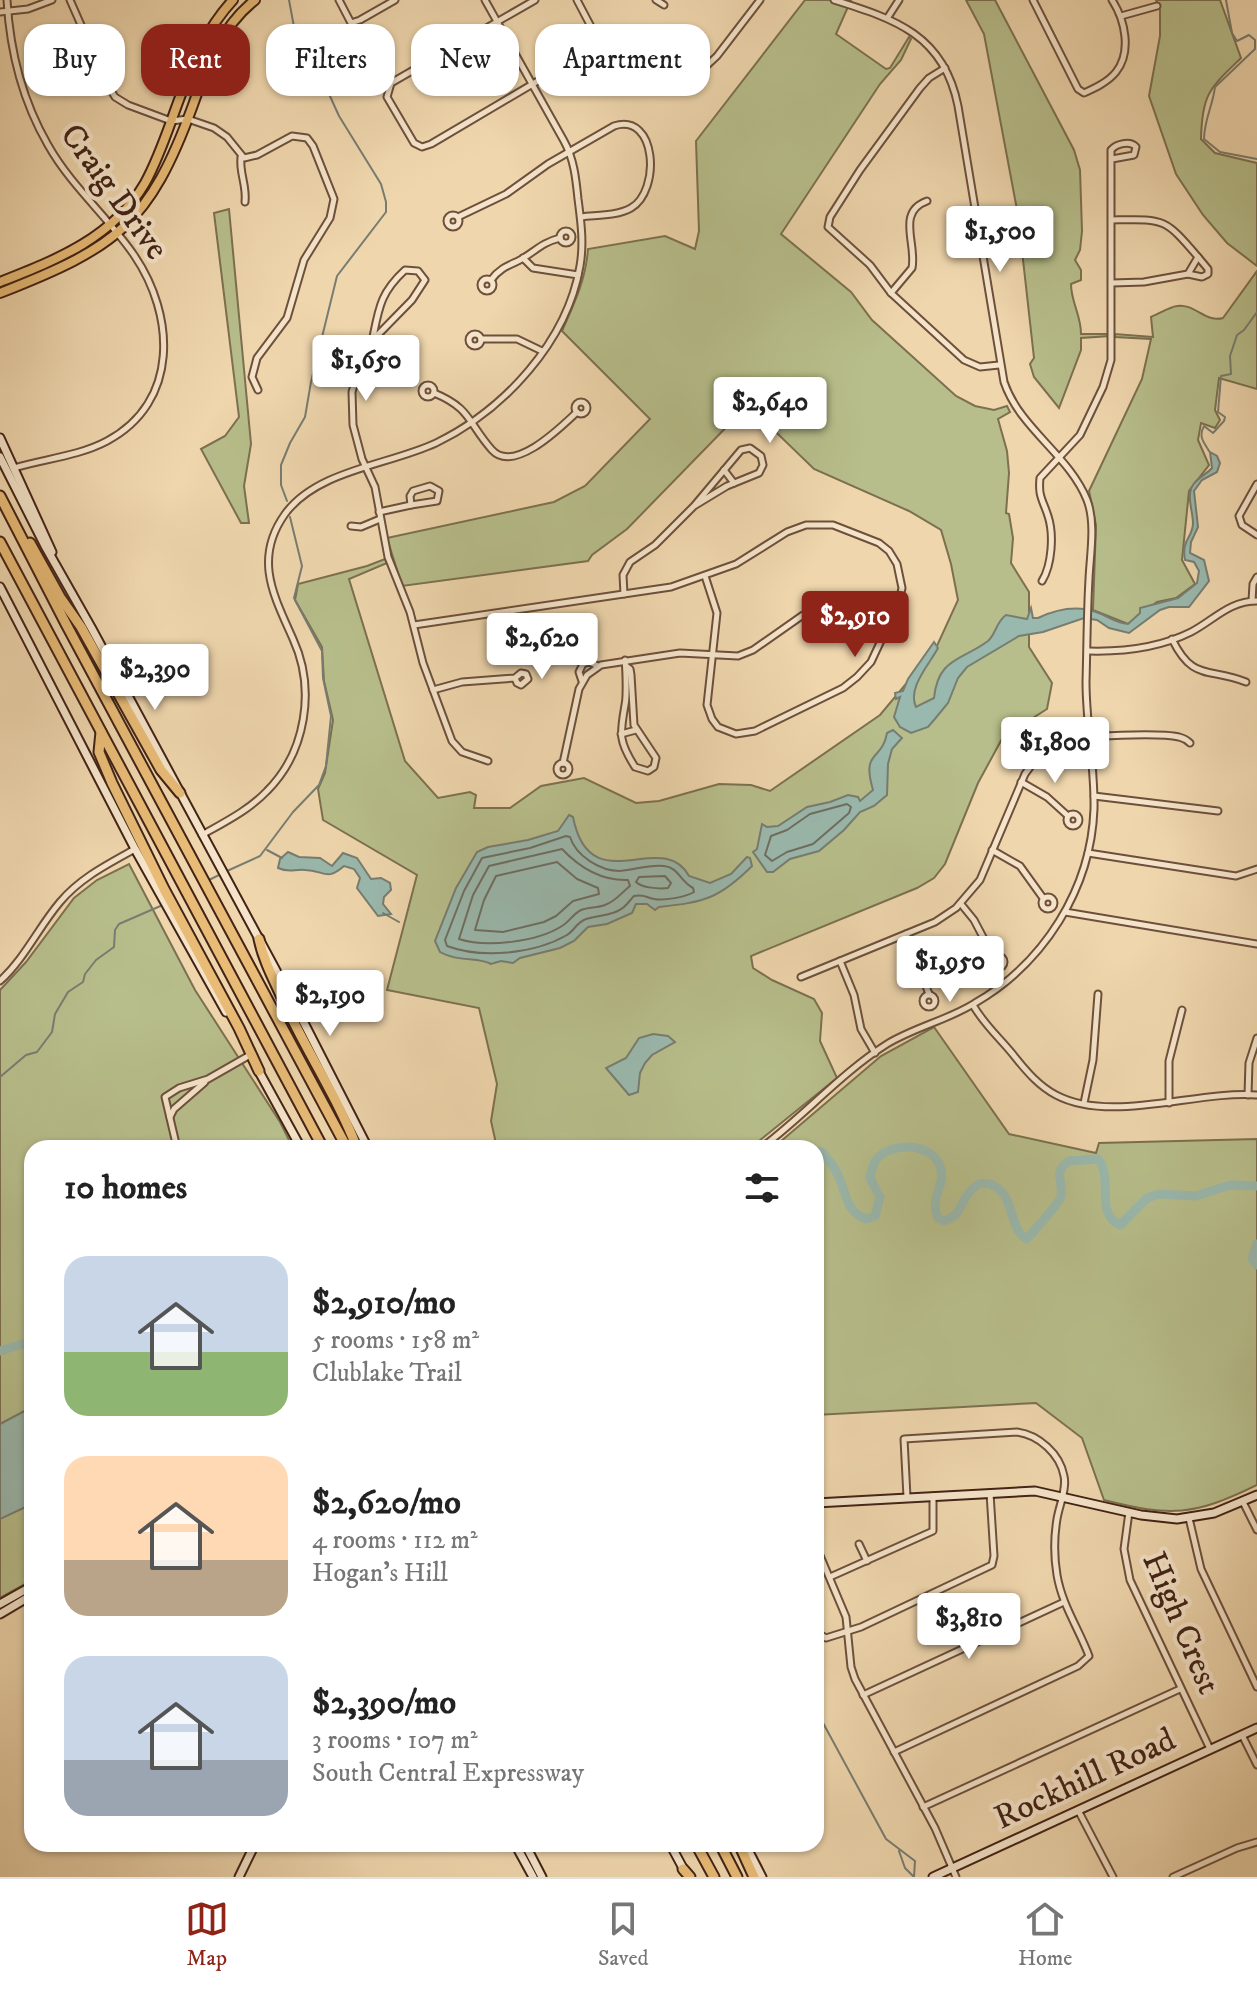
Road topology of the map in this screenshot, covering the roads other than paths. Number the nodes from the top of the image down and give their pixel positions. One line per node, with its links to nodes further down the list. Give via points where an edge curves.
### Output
1 (7, 0): 20 (street, Craig Drive)
2 (52, 0): 20 (street)
3 (70, 0): 32 (street, via 115,97)
4 (233, 0): 24 (main road)
5 (255, 0): 25 (main road)
6 (339, 0): 7 (street, via 351,23)
7 (395, 0)
8 (485, 0): 23 (street)
9 (535, 0): 23 (street)
10 (577, 0): 28 (street, via 598,40 592,49)
11 (656, 0): 17 (street)
12 (760, 0): 26 (street)
13 (834, 0): 22 (street)
14 (899, 0): 22 (street)
15 (1033, 0): 21 (street, via 1082,93 1119,67 1125,43)
16 (1112, 0): 21 (street)
17 (664, 5)
18 (1157, 6): 21 (street)
19 (0, 12): 20 (street)
20 (8, 12): 41 (street, Craig Drive, via 18,74 39,129 70,178)
21 (1121, 16)
22 (888, 17): 27 (street, via 919,36)
23 (496, 21): 28 (street); 28 (street, via 396,79 386,92 389,102 411,140 422,147)
24 (213, 24)
25 (231, 24)
26 (710, 63)
27 (945, 68): 52 (street, via 922,85 830,217 828,227 834,235 867,262); 58 (street, via 958,106)
28 (532, 85): 33 (street)
29 (181, 96): 32 (main road)
30 (197, 96): 31 (main road)
31 (188, 119): 32 (street); 34 (street, via 221,133); 42 (main road, via 156,189)
32 (171, 121): 41 (main road, via 144,184)
33 (569, 152): 38 (street, via 506,194); 39 (street); 39 (street, via 623,123 639,128 647,143 650,182 641,200 624,211)
34 (241, 157): 37 (street); 59 (street, via 295,135 304,137 313,146 334,199 331,215 304,260 286,321 257,358 252,377)
35 (1112, 159): 35 (street, via 1113,147 1136,147 1134,155); 40 (street)
36 (927, 201): 52 (street, via 910,216 912,268)
37 (245, 202)
38 (458, 217)
39 (581, 217): 47 (street)
40 (1112, 220): 44 (street, via 1163,222); 50 (street)
41 (110, 225): 42 (street, Craig Drive); 49 (main road, via 72,252)
42 (117, 233): 51 (main road, via 79,260); 66 (street, Craig Drive, via 146,275 162,317 165,346 154,391 130,423 107,441)
43 (560, 238): 45 (street)
44 (1198, 257): 46 (street); 46 (street, via 1208,274)
45 (523, 258): 47 (street, via 535,269); 48 (street)
46 (1188, 274): 50 (street)
47 (578, 275): 57 (street)
48 (491, 280)
49 (0, 282)
50 (1112, 283): 65 (street, via 1109,371 1080,435)
51 (0, 293)
52 (891, 293): 58 (street, via 967,362)
53 (378, 309): 54 (street); 54 (street, via 403,272 418,271 424,282); 55 (street)
54 (395, 318): 55 (street)
55 (373, 337): 67 (street, via 351,401 355,434)
56 (481, 339): 57 (street, via 514,338)
57 (542, 351): 62 (street, via 510,390)
58 (999, 365): 65 (street, via 1014,405)
59 (258, 390)
60 (434, 393): 62 (street, via 456,403)
61 (577, 412): 62 (street, via 541,443 511,457 495,452)
62 (473, 422): 67 (street, via 427,447)
63 (0, 438): 66 (main road)
64 (0, 457): 79 (main road)
65 (1059, 459): 82 (street, via 1039,481 1050,528 1049,568); 91 (street, via 1089,507)
66 (14, 468): 79 (main road)
67 (368, 468): 75 (street); 111 (street, via 307,493 278,527 270,549 270,580 301,666 306,699 302,728 273,785)
68 (724, 470): 69 (street); 69 (street, via 746,448 761,456 759,473); 73 (street)
69 (734, 483): 73 (street)
70 (1257, 484): 77 (street, via 1239,516 1242,525)
71 (0, 496): 74 (highway)
72 (411, 505): 72 (street, via 413,491 432,486 438,490 436,502); 75 (street)
73 (694, 506): 84 (street, via 628,565)
74 (7, 510): 107 (highway, via 81,627 161,770); 145 (highway)
75 (380, 516): 76 (street, via 363,527); 88 (street, via 388,557)
76 (351, 526)
77 (1257, 535)
78 (0, 542): 100 (highway)
79 (54, 558): 107 (main road)
80 (705, 576): 84 (street, via 665,589); 89 (street, via 801,526 843,527 879,543 899,568 902,593); 92 (street, via 717,610)
81 (1257, 577): 86 (street)
82 (1042, 581)
83 (0, 587): 87 (main road)
84 (624, 594): 88 (street)
85 (0, 596): 87 (main road)
86 (1254, 601): 90 (street, via 1230,606)
87 (13, 616): 112 (main road)
88 (414, 625): 98 (street)
89 (885, 634): 92 (street, via 834,612 817,611 746,653); 92 (street, via 871,662 848,684 746,734 722,730 710,715)
90 (1172, 639): 91 (street, via 1124,651); 97 (street, via 1193,668)
91 (1088, 651): 102 (street)
92 (712, 655): 93 (street, via 680,653)
93 (626, 663): 94 (street); 99 (street); 101 (street)
94 (598, 666): 96 (street); 96 (street, via 583,664)
95 (515, 678): 98 (street)
96 (582, 681): 105 (street)
97 (1246, 682)
98 (433, 690): 104 (street, via 456,748)
99 (636, 730): 101 (street); 101 (street, via 656,756 648,771 635,767)
100 (101, 732): 116 (highway, via 99,752); 144 (highway)
101 (621, 734)
102 (1089, 736): 103 (street, via 1177,737); 106 (street, via 1051,748); 108 (street)
103 (1190, 743)
104 (488, 761)
105 (563, 763)
106 (1021, 782): 110 (street); 113 (street)
107 (180, 793): 111 (main road)
108 (1094, 796): 109 (street); 114 (street)
109 (1218, 811)
110 (1068, 816)
111 (202, 835): 122 (main road)
112 (135, 849): 116 (main road); 127 (street, via 67,894)
113 (992, 850): 117 (street, via 1020,866); 118 (street, via 978,884)
114 (1088, 853): 115 (street, via 1236,876); 120 (street)
115 (1257, 869)
116 (161, 891): 119 (highway)
117 (1043, 898)
118 (961, 904): 121 (street); 124 (street)
119 (172, 910): 134 (main road); 135 (highway)
120 (1065, 912): 123 (street); 130 (street, via 1027,963)
121 (906, 934): 125 (street); 128 (street)
122 (259, 939): 146 (highway, via 285,1008); 147 (main road)
123 (1257, 944)
124 (994, 958)
125 (840, 961): 126 (street); 133 (street, via 861,1029)
126 (801, 977)
127 (0, 981)
128 (929, 994)
129 (1098, 994): 139 (street)
130 (973, 1005): 133 (street, via 906,1033); 139 (street, via 1039,1083)
131 (1182, 1010): 140 (street, via 1169,1061)
132 (1257, 1038): 137 (street, via 1249,1063)
133 (875, 1053): 148 (street)
134 (250, 1055): 135 (main road); 136 (street)
135 (259, 1071): 143 (main road)
136 (208, 1079): 141 (street); 141 (street, via 165,1097)
137 (1248, 1095): 138 (street); 140 (street)
138 (1257, 1095)
139 (1084, 1103): 140 (street)
140 (1169, 1103)
141 (169, 1120): 142 (street)
142 (175, 1140)
143 (297, 1140)
144 (319, 1140)
145 (343, 1140)
146 (353, 1140)
147 (364, 1140)
148 (771, 1140)
149 (990, 1493): 150 (main road); 152 (main road); 168 (street, via 992,1565)
150 (1062, 1495): 153 (street, via 1064,1476 1057,1458 1017,1432 904,1439); 156 (main road); 165 (street, via 1055,1553)
151 (1257, 1495): 155 (main road)
152 (933, 1496): 153 (main road); 160 (street, via 933,1531)
153 (907, 1497): 154 (main road)
154 (824, 1502)
155 (1243, 1502): 157 (main road); 158 (street)
156 (1129, 1512): 157 (main road); 171 (street, High Crest, via 1127,1569)
157 (1189, 1518): 170 (street, via 1201,1569)
158 (1257, 1530)
159 (859, 1544): 160 (street)
160 (867, 1561): 162 (street)
161 (824, 1564): 162 (street)
162 (830, 1577): 168 (street)
163 (24, 1590): 166 (main road)
164 (24, 1600): 167 (main road)
165 (1064, 1602): 172 (street); 176 (street, via 1089,1658)
166 (0, 1604)
167 (0, 1614)
168 (849, 1631): 169 (street); 172 (street, via 851,1667)
169 (824, 1637)
170 (1257, 1687)
171 (1180, 1689): 175 (street, High Crest); 178 (street)
172 (863, 1695): 176 (street)
173 (1257, 1728): 174 (main road, Rockhill Road)
174 (1242, 1735): 175 (main road, Rockhill Road); 177 (street)
175 (1210, 1750): 179 (main road, Rockhill Road)
176 (894, 1752): 178 (street)
177 (1257, 1765)
178 (923, 1807): 189 (street)
179 (1079, 1812): 189 (main road, Rockhill Road); 200 (street)
180 (1257, 1842): 201 (street)
181 (251, 1852): 191 (main road)
182 (519, 1852): 192 (main road)
183 (529, 1852): 193 (main road)
184 (675, 1852): 190 (main road)
185 (700, 1852): 194 (highway)
186 (724, 1852): 195 (highway)
187 (745, 1852): 196 (highway)
188 (747, 1852): 197 (main road)
189 (951, 1868): 198 (main road, Rockhill Road); 199 (street)
190 (687, 1874)
191 (239, 1877)
192 (533, 1877)
193 (542, 1877)
194 (714, 1877)
195 (737, 1877)
196 (754, 1877)
197 (762, 1877)
198 (933, 1877)
199 (956, 1877)
200 (1113, 1877)
201 (1173, 1877)

